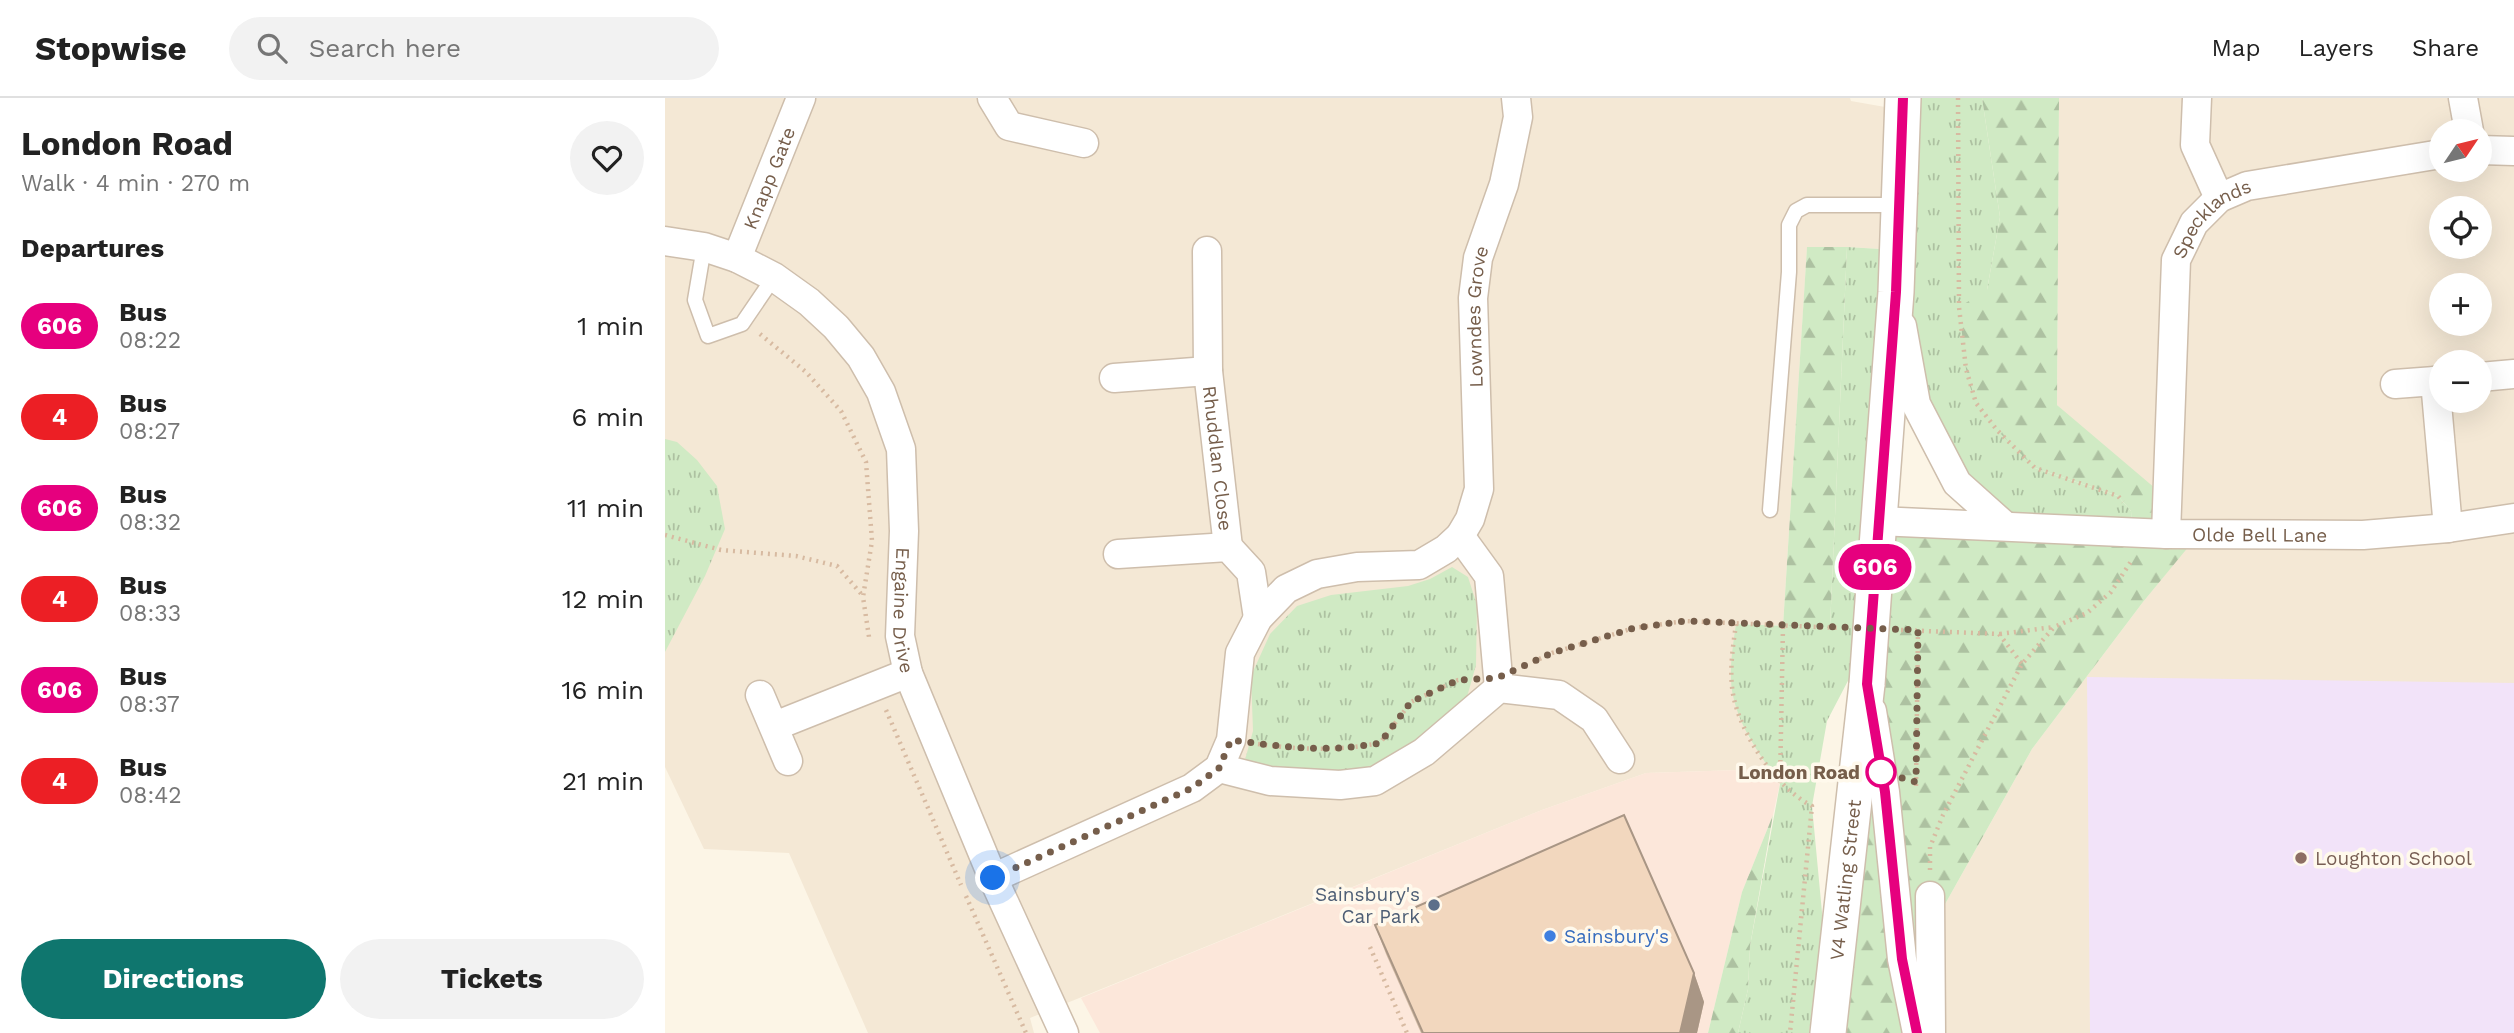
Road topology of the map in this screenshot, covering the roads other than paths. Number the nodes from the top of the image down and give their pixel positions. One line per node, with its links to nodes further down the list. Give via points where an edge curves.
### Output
1 (801, 98): 17 (street, Knapp Gate)
2 (992, 98): 8 (street, via 1009,126)
3 (1516, 98): 33 (street, Lowndes Grove, via 1518,117 1504,184 1478,258 1472,298 1479,489)
4 (1903, 98): 13 (street, V4 Watling Street)
5 (2197, 98): 12 (street, via 2195,145)
6 (2463, 98): 7 (street)
7 (2467, 119)
8 (1084, 142)
9 (2492, 150): 10 (street)
10 (2514, 151)
11 (2429, 156): 12 (street, Specklands, via 2247,186)
12 (2219, 198): 32 (street, Specklands, via 2195,223 2176,260)
13 (1899, 205): 19 (street, V4 Watling Street); 27 (lane, via 1807,205 1795,211 1789,225)
14 (665, 241): 15 (street, Engaine Drive)
15 (705, 247): 17 (street, Engaine Drive); 18 (lane, via 695,300 708,336 742,324)
16 (1207, 251): 20 (street, Rhuddlan Close)
17 (737, 258): 18 (street, Engaine Drive)
18 (774, 277): 37 (street, Engaine Drive, via 837,327 861,357 881,391 901,449 901,636)
19 (1896, 292): 29 (street, V4 Watling Street); 30 (street, via 1916,404 1957,483)
20 (1208, 371): 23 (street, Rhuddlan Close); 34 (street, Rhuddlan Close)
21 (2514, 374): 22 (street)
22 (2492, 376)
23 (1114, 378)
24 (2429, 382): 25 (street)
25 (2395, 384)
26 (2440, 413): 31 (street)
27 (1770, 510)
28 (2514, 517): 31 (street, Olde Bell Lane)
29 (1878, 521): 30 (street, Olde Bell Lane); 39 (street, V4 Watling Street, bridge)
30 (2004, 525): 32 (street, Olde Bell Lane)
31 (2448, 528): 32 (street, Olde Bell Lane, via 2363,535)
32 (2166, 534)
33 (1460, 536): 36 (street, Lowndes Grove, via 1419,565 1317,574 1286,589); 38 (street, via 1489,576)
34 (1228, 547): 35 (street, Rhuddlan Close); 36 (street, Rhuddlan Close, via 1251,572)
35 (1118, 554)
36 (1258, 618): 44 (street, Lowndes Grove, via 1240,653 1231,740)
37 (908, 673): 41 (street); 45 (street, Engaine Drive)
38 (1498, 683): 42 (street, via 1559,695 1594,719); 44 (street, via 1424,752 1375,781 1340,785 1270,781)
39 (1867, 684): 48 (street, V4 Watling Street); 49 (street, via 1885,792 1902,959)
40 (760, 695): 41 (street)
41 (775, 726): 43 (street)
42 (1620, 759)
43 (788, 761)
44 (1219, 768): 45 (street, via 1192,788)
45 (993, 878): 47 (street, Engaine Drive)
46 (1930, 896): 50 (street)
47 (1064, 1033)
48 (1828, 1033)
49 (1917, 1033)
50 (1931, 1033)

